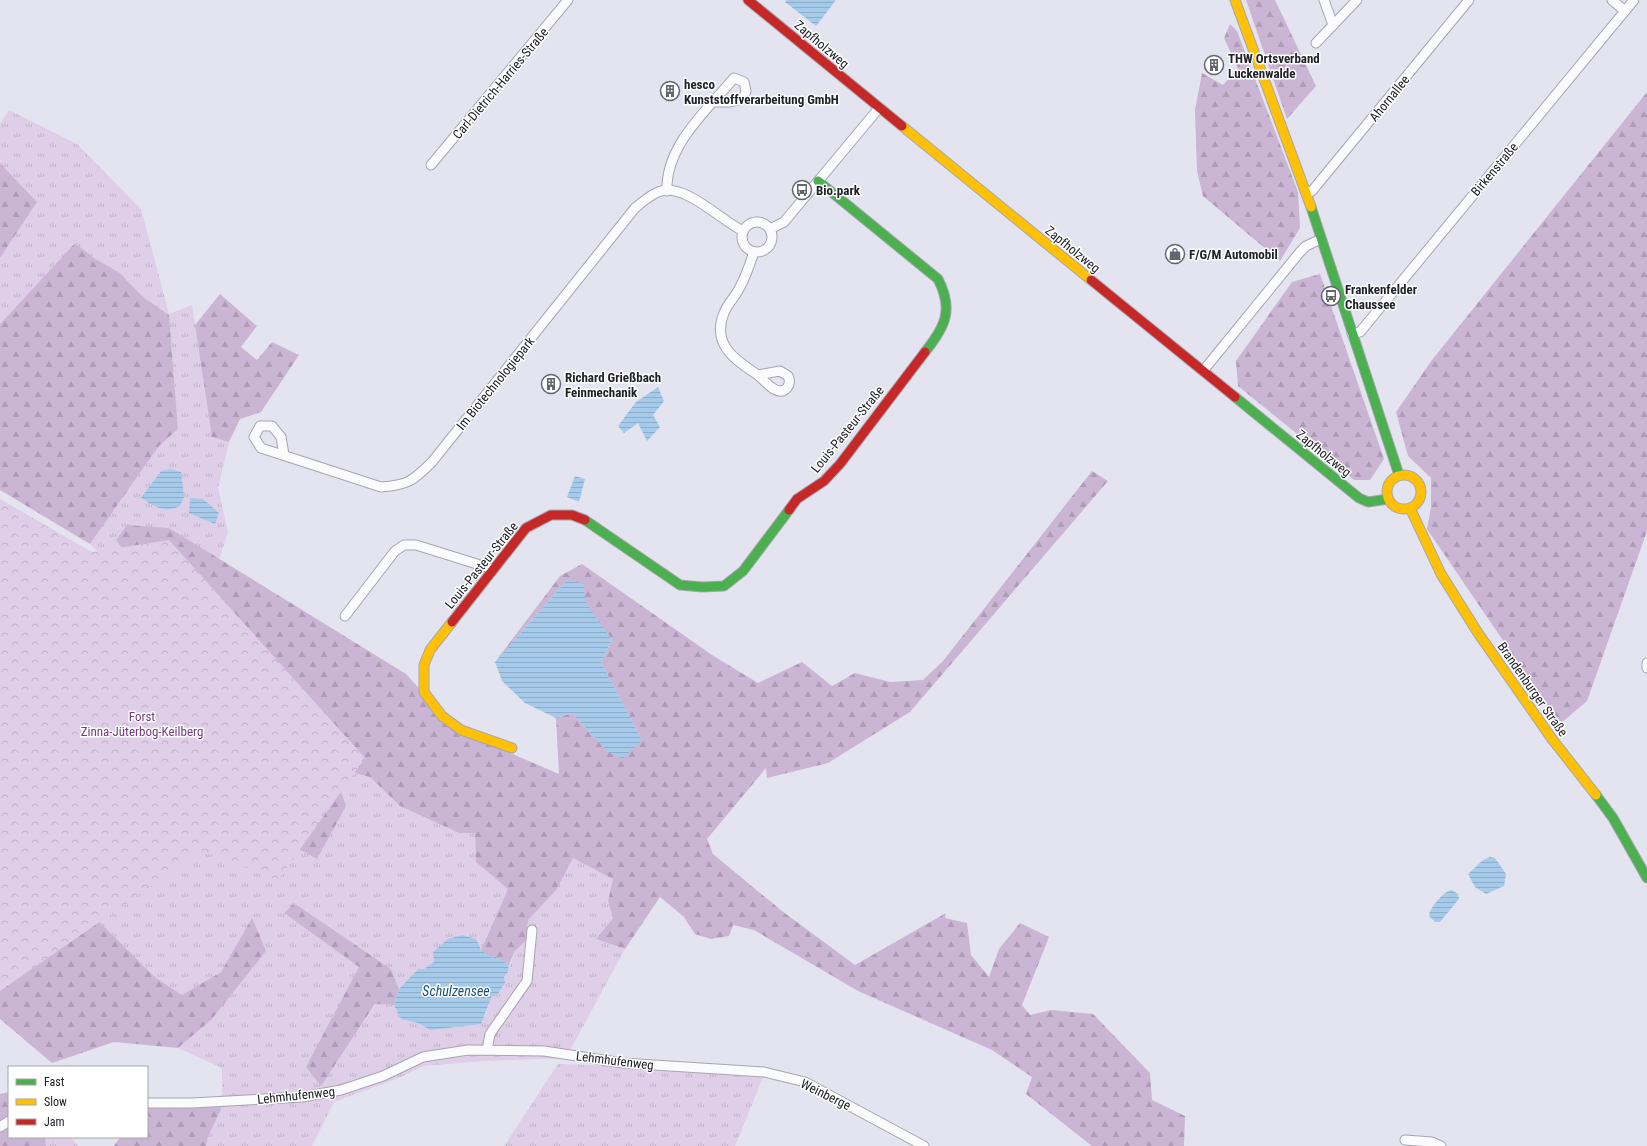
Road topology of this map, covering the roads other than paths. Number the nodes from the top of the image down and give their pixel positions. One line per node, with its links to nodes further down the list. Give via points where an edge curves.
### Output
1 (568, 0): 14 (street, Carl-Dietrich-Harries-Straße)
2 (748, 0): 13 (street, Zapfholzweg)
3 (1235, 0): 17 (street)
4 (1324, 0): 10 (street)
5 (1357, 0): 10 (street)
6 (1469, 0): 17 (street, Ahornallee, via 1312,191)
7 (1612, 0): 9 (street)
8 (1634, 0): 9 (street, Birkenstraße)
9 (1625, 11): 22 (street, Birkenstraße, via 1360,332)
10 (1333, 25): 11 (street)
11 (1316, 43)
12 (714, 102): 12 (street, via 734,78 744,82 746,91 742,99); 16 (street, via 680,144 666,177)
13 (879, 108): 15 (street); 23 (street, Zapfholzweg)
14 (431, 165)
15 (818, 181): 18 (street, via 784,222); 29 (street, Louis-Pasteur-Straße, via 932,274 942,287 947,307 947,320 940,333 840,464 824,481 797,499 743,571 724,586 680,585 589,521 572,515 550,516 526,528)
16 (667, 191): 19 (street, via 682,192); 25 (street, Im Biotechnologiepark, via 659,192 635,208 432,462 409,482 381,486)
17 (1306, 193): 20 (street)
18 (770, 230): 19 (street, via 758,222 749,224); 21 (street, via 771,244 764,251)
19 (743, 232): 21 (street, via 743,245)
20 (1321, 239): 22 (street); 23 (street, via 1312,242 1300,252)
21 (754, 252): 24 (street, via 740,287 724,312 720,325 722,340 728,352)
22 (1352, 334): 26 (street)
23 (1203, 371): 27 (street, Zapfholzweg, via 1359,498 1368,502)
24 (758, 375)
25 (284, 455)
26 (1398, 476): 27 (street, via 1389,482); 28 (street, via 1410,476 1419,484 1421,495)
27 (1388, 499): 28 (street, via 1395,507)
28 (1410, 508): 32 (street, Brandenburger Straße, via 1441,574 1474,626 1552,739 1613,818)
29 (493, 569): 30 (street, via 416,545 404,545 395,551); 31 (street, Louis-Pasteur-Straße, via 430,650 424,665 424,692 442,716 461,730)
30 (345, 616)
31 (512, 748)
32 (1647, 878)
33 (532, 930): 34 (street, via 527,981 490,1034)
34 (487, 1050): 35 (street, Lehmhufenweg, via 544,1051 623,1063); 36 (street, Lehmhufenweg, via 468,1050 423,1057 383,1076 341,1090 302,1097)
35 (720, 1070): 38 (street, Weinberge, via 764,1072 805,1082)
36 (148, 1103)
37 (1405, 1140): 39 (street, via 1432,1142)
38 (924, 1146)
39 (1441, 1146)

